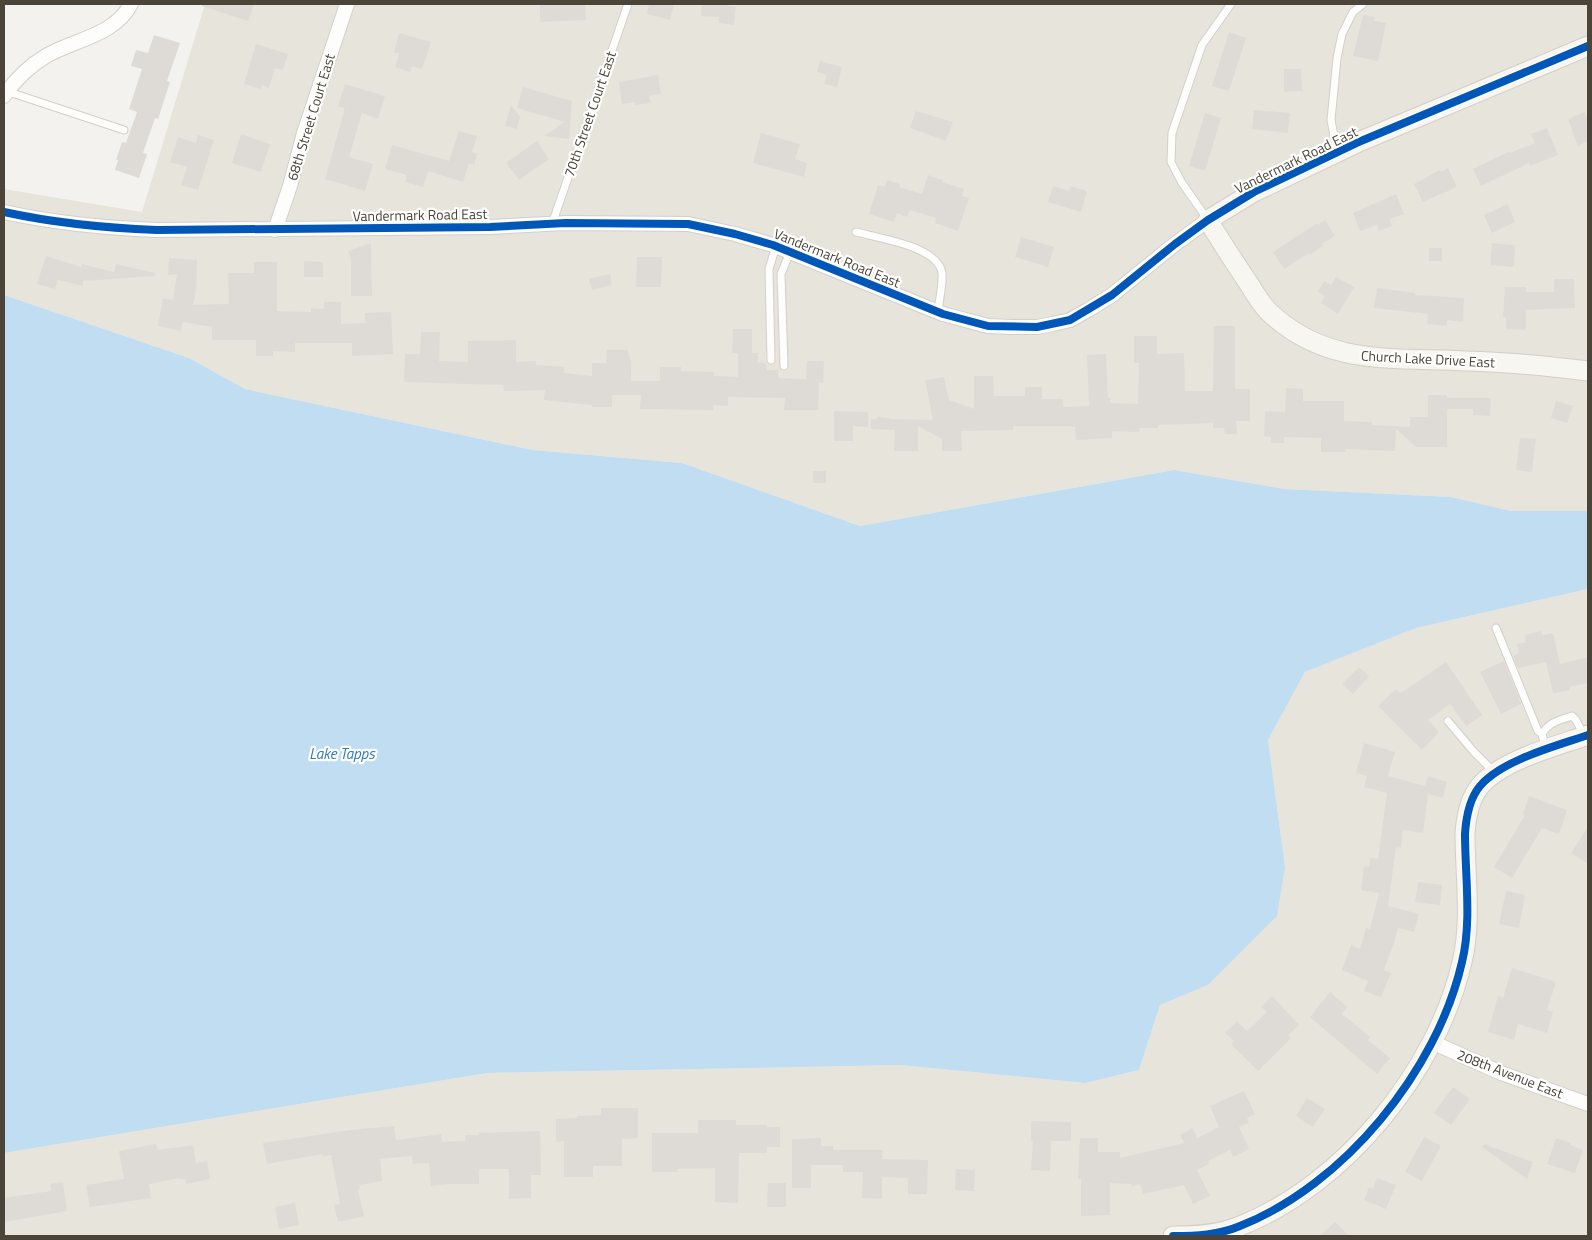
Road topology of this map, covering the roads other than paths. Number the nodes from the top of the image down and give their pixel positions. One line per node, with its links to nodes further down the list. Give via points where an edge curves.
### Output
1 (131, 4): 7 (street, via 109,28 45,57 19,77)
2 (347, 4): 13 (street, 68th Street Court East)
3 (628, 4): 12 (lane, 70th Street Court East)
4 (1231, 4): 11 (lane, via 1202,45 1172,133 1171,162)
5 (1363, 4): 9 (lane, via 1353,12 1342,34 1337,58 1331,120)
6 (1588, 46): 9 (street, Vandermark Road East)
7 (5, 93): 8 (lane)
8 (124, 130)
9 (1337, 152): 11 (street, Vandermark Road East, via 1254,192)
10 (4, 212): 13 (street, Vandermark Road East, via 114,228)
11 (1208, 220): 17 (street, Vandermark Road East, via 1112,295 1070,320 1037,327 1004,327 988,326); 20 (street, Church Lake Drive East, via 1269,311 1302,336 1330,349 1362,357 1553,366)
12 (552, 224): 13 (street, Vandermark Road East); 15 (street, Vandermark Road East, via 688,224)
13 (275, 230)
14 (856, 232): 17 (lane, via 919,249 933,257 942,273)
15 (776, 246): 16 (street, Vandermark Road East); 18 (lane, via 769,269)
16 (790, 252): 17 (street, Vandermark Road East); 19 (lane, via 781,274)
17 (938, 312)
18 (771, 360)
19 (784, 366)
20 (1588, 371)
21 (1496, 628): 24 (lane)
22 (1448, 721): 25 (lane)
23 (1586, 736): 24 (street)
24 (1544, 742): 25 (street, via 1530,755)
25 (1495, 773): 26 (street, via 1479,787 1466,817 1466,942 1456,983)
26 (1432, 1042): 27 (street, 208th Avenue East, via 1501,1073); 28 (street, via 1397,1099 1342,1162 1309,1190)
27 (1588, 1104)
28 (1228, 1233): 29 (street)
29 (1173, 1236)

